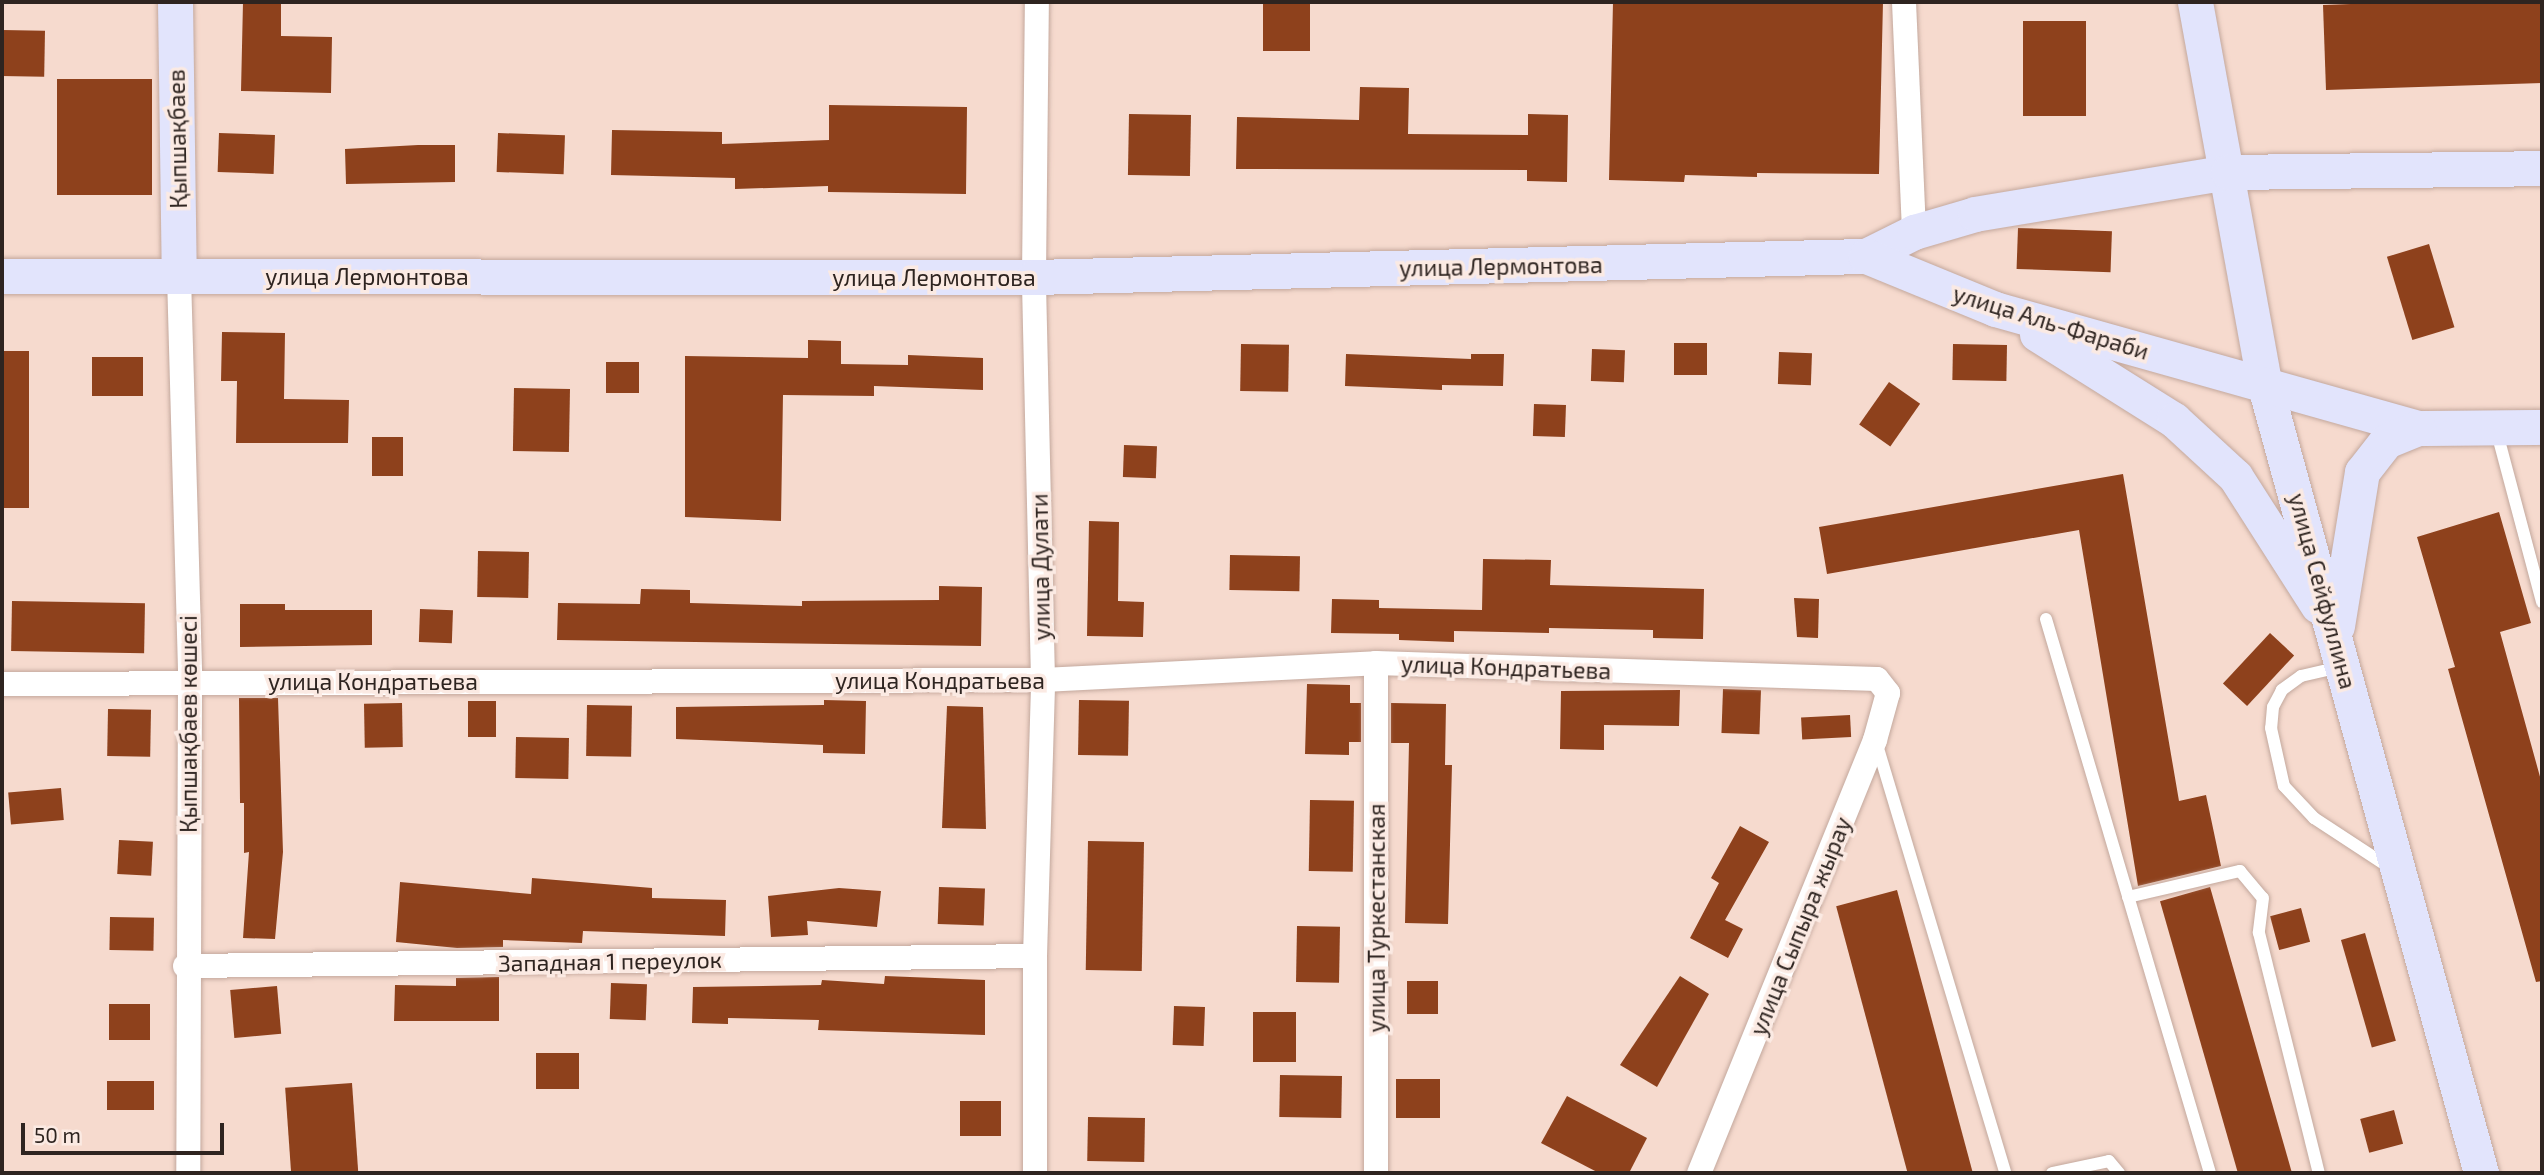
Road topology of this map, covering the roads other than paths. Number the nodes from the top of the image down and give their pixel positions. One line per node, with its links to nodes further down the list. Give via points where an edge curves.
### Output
1 (175, 2): 10 (main road, Қыпшақбаев)
2 (1037, 2): 11 (street, улица Дулати)
3 (1904, 2): 7 (street)
4 (2195, 2): 6 (main road, улица Сейфуллина)
5 (2542, 168): 6 (main road)
6 (2228, 172): 7 (main road, via 2059,198); 13 (main road, улица Сейфуллина)
7 (1914, 232): 8 (main road)
8 (1866, 256): 11 (main road, улица Лермонтова); 12 (main road, улица Аль-Фараби)
9 (2, 276): 10 (main road, улица Лермонтова)
10 (178, 276): 11 (main road, улица Лермонтова); 23 (street, Қыпшақбаев көшесі)
11 (1034, 277): 22 (street, улица Дулати)
12 (1995, 309): 13 (main road, улица Аль-Фараби); 19 (main road, via 2174,420 2235,476)
13 (2265, 386): 14 (main road, улица Аль-Фараби); 19 (main road, улица Сейфуллина)
14 (2418, 428): 15 (main road, улица Аль-Фараби); 19 (main road, via 2386,441 2362,472)
15 (2496, 428): 16 (main road, улица Аль-Фараби); 17 (lane)
16 (2542, 428)
17 (2542, 602)
18 (2046, 619): 27 (lane)
19 (2340, 650): 26 (main road, улица Сейфуллина); 26 (lane, via 2282,690 2273,707 2271,728 2284,786 2324,825)
20 (1376, 663): 21 (street, улица Кондратьева); 22 (street, улица Кондратьева); 32 (street, улица Туркестанская)
21 (1877, 679): 25 (street, улица Сыпыра жырау, via 1888,693)
22 (1043, 680): 23 (street, улица Кондратьева); 28 (street, улица Дулати)
23 (190, 682): 24 (street, улица Кондратьева); 29 (street, Қыпшақбаев көшесі)
24 (2, 684)
25 (1875, 740): 33 (street, улица Сыпыра жырау); 34 (lane)
26 (2399, 873): 39 (main road, улица Сейфуллина)
27 (2128, 897): 37 (lane); 38 (lane, via 2241,870 2263,898 2259,933)
28 (1035, 956): 29 (street, Западная 1 переулок); 31 (street, улица Дулати)
29 (185, 966): 30 (street, Қыпшақбаев көшесі)
30 (188, 1173)
31 (1035, 1173)
32 (1376, 1173)
33 (1699, 1173)
34 (2006, 1173)
35 (2052, 1173): 36 (lane, via 2109,1161)
36 (2119, 1173)
37 (2210, 1173)
38 (2319, 1173)
39 (2480, 1173)

